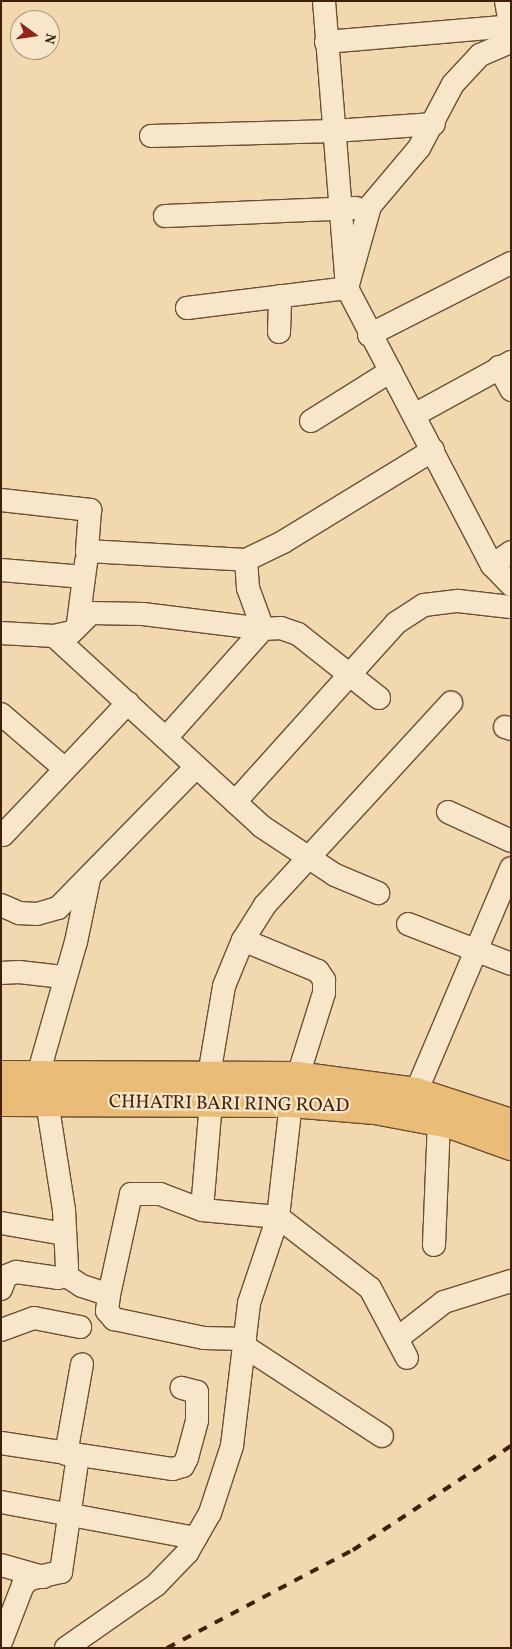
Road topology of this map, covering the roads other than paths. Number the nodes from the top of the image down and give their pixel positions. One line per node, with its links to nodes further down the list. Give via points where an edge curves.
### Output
1 (324, 1): 4 (street)
2 (506, 1): 3 (street)
3 (511, 30): 4 (street); 5 (street, via 460,76)
4 (326, 42): 6 (street)
5 (434, 124): 6 (street); 8 (street, via 419,148)
6 (334, 132): 7 (street); 9 (street)
7 (151, 136)
8 (370, 206): 9 (street); 12 (street)
9 (342, 209): 10 (street); 12 (street)
10 (165, 216)
11 (511, 263): 16 (street)
12 (347, 288): 13 (street); 16 (street)
13 (280, 296): 14 (street); 15 (street)
14 (187, 308)
15 (279, 332)
16 (369, 335): 18 (street)
17 (505, 365): 19 (street); 20 (street)
18 (391, 371): 20 (street); 21 (street)
19 (511, 390)
20 (416, 414): 22 (street)
21 (311, 421)
22 (433, 450): 26 (street, via 283,542); 27 (street)
23 (1, 500): 24 (street, via 90,510)
24 (87, 551): 26 (street); 29 (street)
25 (511, 552): 27 (street)
26 (246, 560): 33 (street, via 248,588)
27 (492, 565): 30 (street)
28 (1, 570): 29 (street)
29 (84, 577): 32 (street)
30 (511, 586)
31 (511, 607): 36 (street, via 458,601 424,605 396,623)
32 (78, 623): 33 (street, via 92,613 142,614); 35 (street, via 72,632)
33 (263, 629): 36 (street, via 281,628 298,634); 41 (street)
34 (1, 633): 35 (street)
35 (54, 636): 38 (street)
36 (352, 674): 37 (street); 44 (street)
37 (379, 698)
38 (128, 703): 41 (street); 43 (street)
39 (451, 704): 48 (street)
40 (1, 714): 43 (street)
41 (166, 738): 42 (street)
42 (196, 766): 44 (street); 50 (street)
43 (65, 769): 46 (street)
44 (235, 802): 48 (street, via 276,837)
45 (448, 812): 47 (street)
46 (3, 835)
47 (511, 841)
48 (308, 857): 51 (street, via 335,875); 54 (street, via 264,905)
49 (511, 868): 55 (street)
50 (89, 879): 52 (street, via 58,908 37,914 19,913); 58 (street, via 76,942)
51 (378, 893)
52 (1, 905)
53 (408, 924): 55 (street)
54 (243, 940): 59 (street, via 224,986); 62 (street, via 318,971 324,980 324,993)
55 (475, 949): 56 (street); 63 (street)
56 (511, 964)
57 (1, 974): 58 (street, via 19,972)
58 (63, 977): 61 (street)
59 (208, 1074): 61 (main road); 62 (main road)
60 (1, 1075): 61 (main road)
61 (38, 1075)
62 (298, 1076): 63 (main road)
63 (416, 1092): 69 (main road)
64 (1, 1102): 65 (main road, CHHATRI BARI RING ROAD)
65 (47, 1102): 66 (main road, CHHATRI BARI RING ROAD); 74 (street)
66 (211, 1102): 67 (main road, CHHATRI BARI RING ROAD); 71 (street)
67 (291, 1103): 68 (main road, CHHATRI BARI RING ROAD, via 375,1110); 72 (street)
68 (439, 1121): 70 (main road, CHHATRI BARI RING ROAD); 75 (street)
69 (511, 1124)
70 (511, 1146)
71 (202, 1210): 72 (street); 79 (street, via 160,1194 131,1194)
72 (278, 1217): 77 (street, via 370,1288 403,1348 444,1302); 82 (street, via 250,1303)
73 (1, 1223): 74 (street)
74 (66, 1234): 76 (street)
75 (434, 1244)
76 (65, 1275): 78 (street, via 58,1278 16,1272 6,1276); 79 (street, via 82,1286)
77 (511, 1281)
78 (1, 1289)
79 (109, 1294): 82 (street, via 108,1311 114,1319)
80 (80, 1327): 81 (street, via 34,1318)
81 (1, 1330)
82 (246, 1344): 85 (street); 90 (street, via 232,1446 210,1513)
83 (82, 1364): 87 (street)
84 (182, 1388): 87 (street, via 197,1392 197,1420 183,1466 173,1469)
85 (382, 1436)
86 (1, 1443): 87 (street)
87 (72, 1454): 89 (street)
88 (1, 1502): 89 (street)
89 (72, 1513): 90 (street); 92 (street, via 61,1572)
90 (196, 1538): 95 (street, via 187,1553 156,1585)
91 (1, 1565): 92 (street)
92 (43, 1577): 93 (street, via 30,1579)
93 (9, 1594): 94 (street)
94 (1, 1642)
95 (66, 1648)

